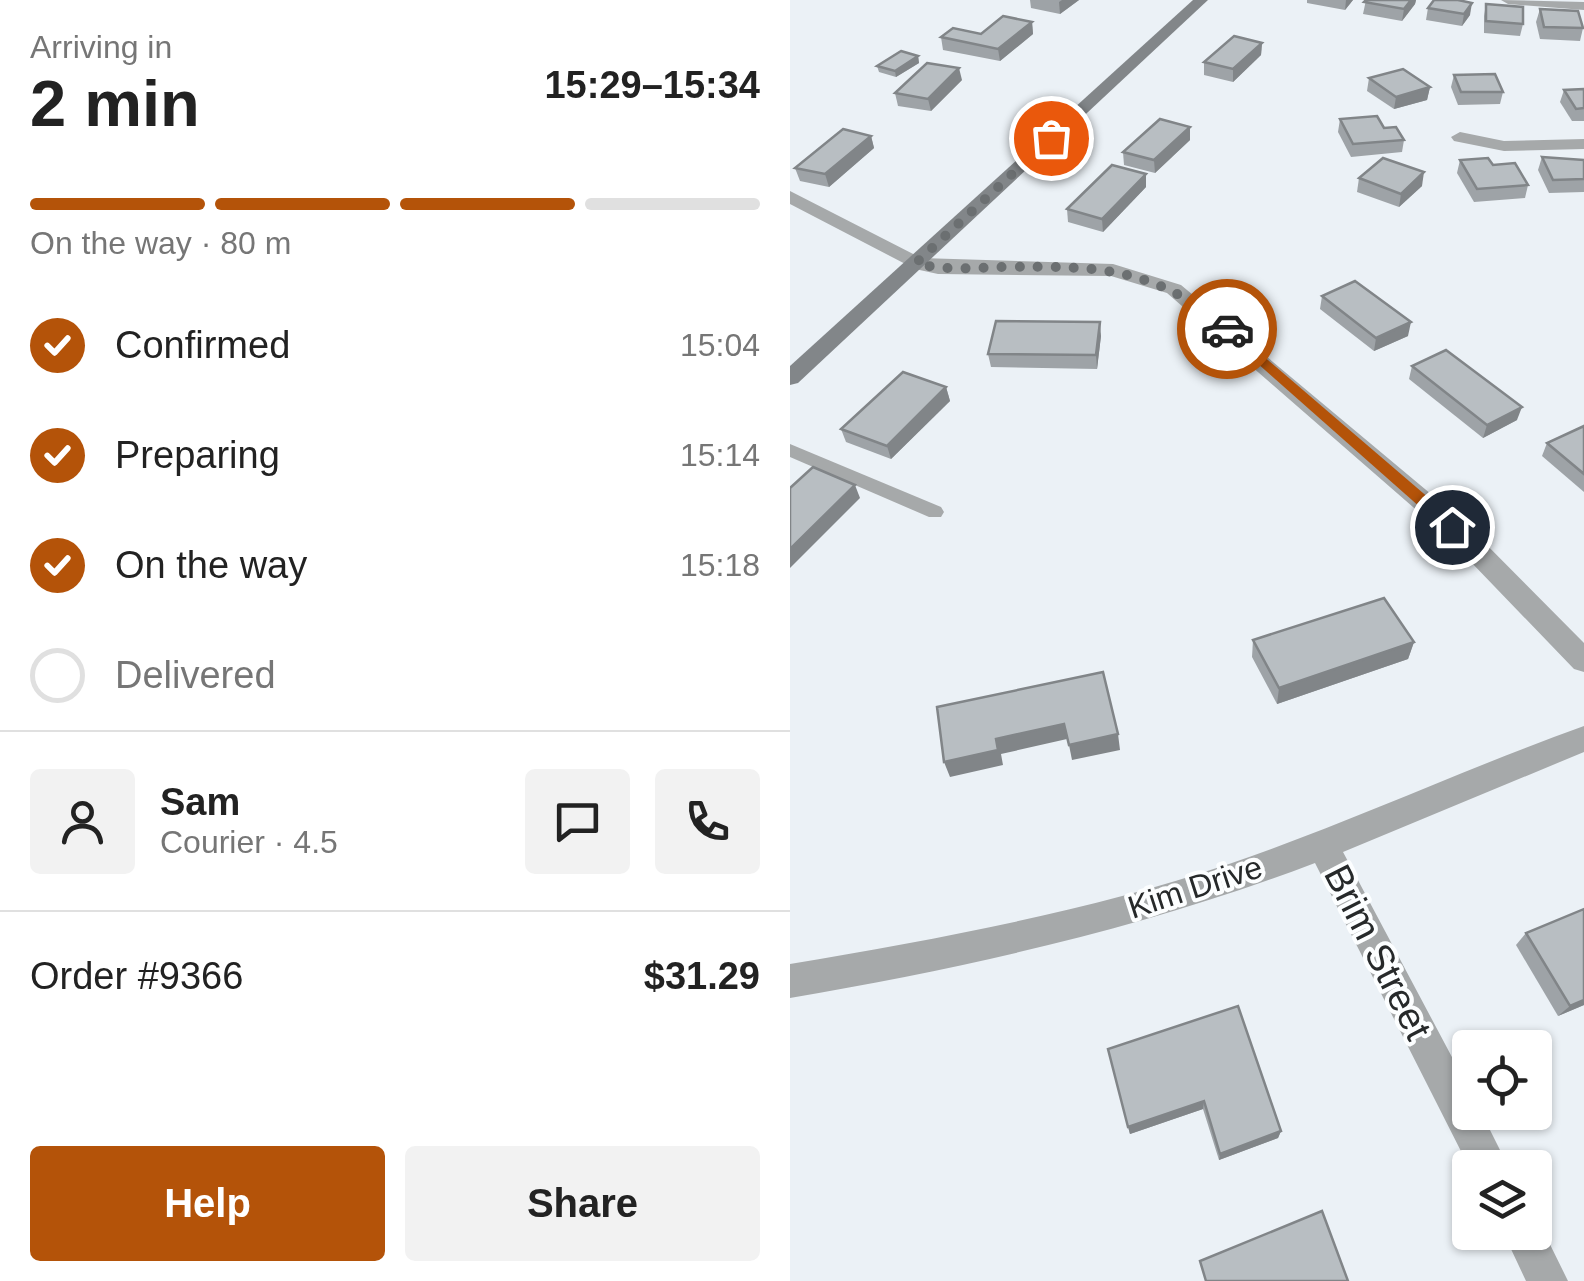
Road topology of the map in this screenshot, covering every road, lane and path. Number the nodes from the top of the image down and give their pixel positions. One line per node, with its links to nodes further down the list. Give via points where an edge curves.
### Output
1 (1201, 0): 7 (main road)
2 (1508, 0): 3 (street)
3 (1584, 6)
4 (1460, 137): 5 (street, via 1504,146)
5 (1584, 144)
6 (790, 197): 7 (street)
7 (916, 263): 8 (main road); 11 (street, via 1112,270 1174,289 1452,527)
8 (790, 378)
9 (790, 450): 10 (lane)
10 (935, 512)
11 (1584, 661)
12 (1584, 739): 13 (street, Kim Drive)
13 (1322, 844): 14 (street, Kim Drive, via 1176,896 1044,933); 15 (street, Brim Street)
14 (790, 980)
15 (1481, 1150)
16 (1532, 1250): 17 (street)
17 (1548, 1281)

